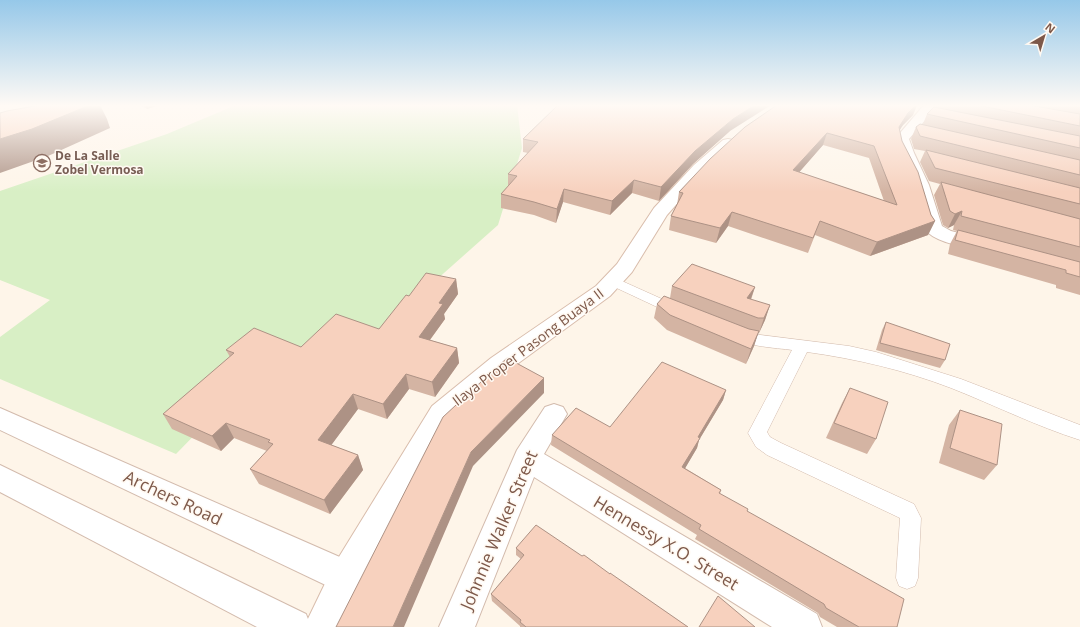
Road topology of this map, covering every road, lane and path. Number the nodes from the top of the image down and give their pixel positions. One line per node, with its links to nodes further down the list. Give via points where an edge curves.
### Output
1 (738, 134): 6 (street, Ilaya Proper Pasong Buaya II, via 700,168 660,212 625,268)
2 (905, 134): 3 (street, via 902,139)
3 (906, 153): 4 (street); 5 (street, via 929,187 934,229)
4 (929, 159)
5 (997, 249)
6 (613, 281): 7 (lane); 15 (street, Ilaya Proper Pasong Buaya II, via 603,291 500,364 441,413)
7 (689, 316)
8 (723, 329): 9 (lane, via 751,339)
9 (802, 346): 12 (lane, via 849,352 883,360 955,383); 16 (lane, via 757,433 763,442 774,449 907,511 911,518)
10 (554, 414): 13 (street, Johnnie Walker Street)
11 (0, 418): 15 (street, Archers Road)
12 (1080, 433)
13 (527, 458): 17 (street, Johnnie Walker Street); 20 (street, Hennessy X.O. Street)
14 (0, 478): 18 (street)
15 (346, 577): 19 (street, Ilaya Proper Pasong Buaya II)
16 (907, 578)
17 (466, 623)
18 (293, 627)
19 (322, 627)
20 (804, 627)

